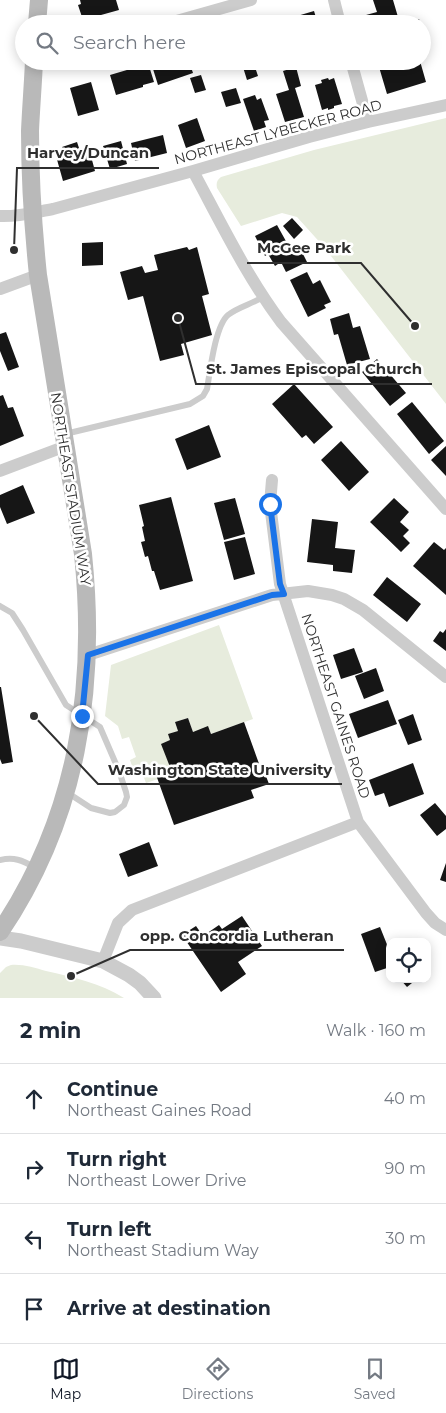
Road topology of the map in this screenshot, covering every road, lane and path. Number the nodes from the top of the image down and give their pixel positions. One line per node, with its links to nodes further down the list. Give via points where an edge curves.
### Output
1 (40, 0): 4 (main road)
2 (251, 0): 5 (street)
3 (334, 0): 6 (street)
4 (38, 15)
5 (198, 15)
6 (338, 15)
7 (33, 70): 12 (main road, NORTHEAST STADIUM WAY, via 30,131)
8 (354, 70): 10 (street)
9 (446, 105): 10 (street, NORTHEAST LYBECKER ROAD)
10 (368, 122): 11 (street, NORTHEAST LYBECKER ROAD)
11 (192, 171): 12 (street, NORTHEAST LYBECKER ROAD); 16 (street)
12 (32, 213): 13 (street, NORTHEAST LYBECKER ROAD); 14 (main road, NORTHEAST STADIUM WAY)
13 (0, 216)
14 (38, 275): 15 (street); 17 (main road, NORTHEAST STADIUM WAY)
15 (0, 289)
16 (263, 297): 17 (lane, via 224,320 218,332 203,396 190,404); 20 (street, via 281,322)
17 (65, 440): 18 (street); 23 (main road, NORTHEAST STADIUM WAY, via 87,590)
18 (0, 471)
19 (272, 480): 21 (street, NORTHEAST GAINES ROAD, via 270,504)
20 (446, 509)
21 (284, 594): 23 (street, via 272,595); 24 (street, via 308,592 344,599 377,620); 27 (street, NORTHEAST GAINES ROAD)
22 (0, 606): 25 (lane, via 12,613 66,705)
23 (88, 655): 25 (main road, NORTHEAST STADIUM WAY)
24 (446, 677)
25 (82, 716): 26 (main road, NORTHEAST STADIUM WAY); 26 (lane, via 100,727 127,796 120,809 110,813 91,808)
26 (66, 792): 29 (main road, NORTHEAST STADIUM WAY)
27 (358, 822): 30 (street, NORTHEAST GAINES ROAD, via 426,913); 33 (street, via 132,910 118,923)
28 (0, 860): 29 (lane, via 22,860)
29 (37, 869): 31 (main road, NORTHEAST STADIUM WAY)
30 (446, 930)
31 (0, 932)
32 (0, 938): 33 (street)
33 (103, 961): 34 (street, via 129,975)
34 (154, 998)

